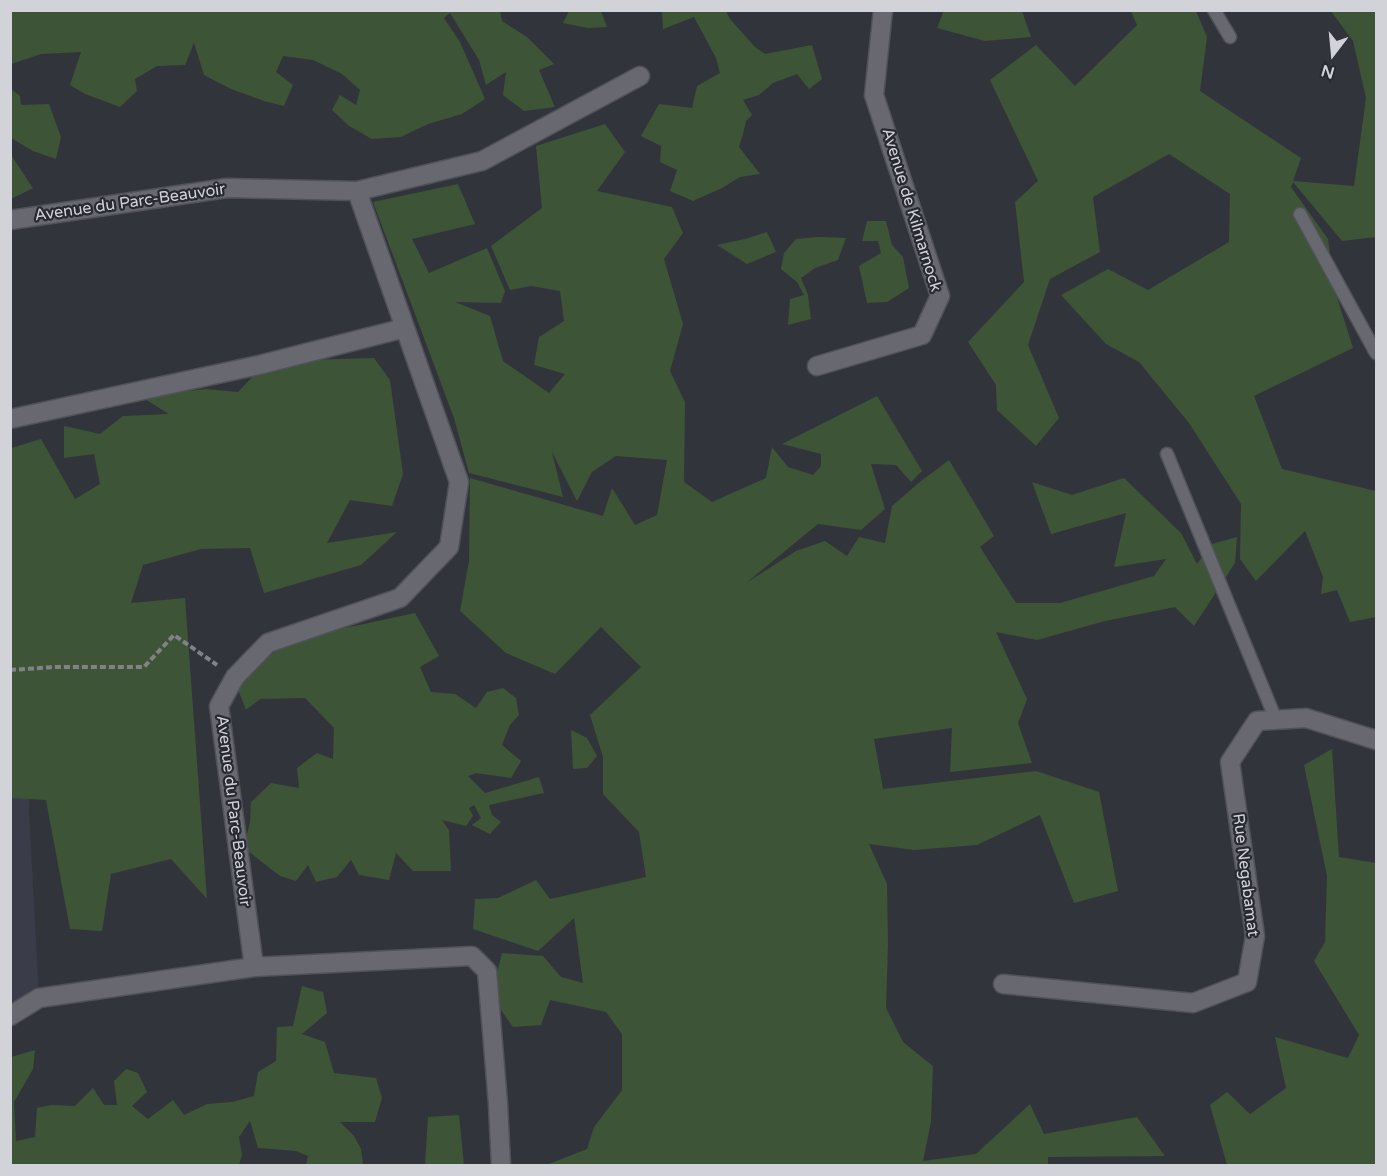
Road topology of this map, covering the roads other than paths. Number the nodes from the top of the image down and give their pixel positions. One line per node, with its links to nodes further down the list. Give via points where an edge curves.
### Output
1 (883, 10): 10 (street, Avenue de Kilmarnock, via 874,95 940,296 922,335)
2 (1214, 10): 3 (lane)
3 (1230, 37)
4 (640, 76): 5 (street, Avenue du Parc-Beauvoir, via 482,161)
5 (357, 191): 7 (street, Avenue du Parc-Beauvoir, via 226,188); 8 (street, Avenue du Parc-Beauvoir)
6 (1300, 214): 9 (lane)
7 (10, 220)
8 (405, 328): 11 (street); 15 (street, Avenue du Parc-Beauvoir, via 459,482 449,548 400,598 268,643 235,677 219,706)
9 (1377, 353)
10 (817, 366)
11 (10, 419)
12 (1167, 454): 13 (lane)
13 (1276, 720): 14 (street, Rue Negabamat, via 1306,718); 16 (street, Rue Negabamat, via 1257,721 1230,762 1255,936 1247,982 1193,1003)
14 (1377, 740)
15 (254, 967): 17 (street, via 39,998); 18 (street, via 472,956 487,971)
16 (1003, 984)
17 (10, 1016)
18 (501, 1166)

